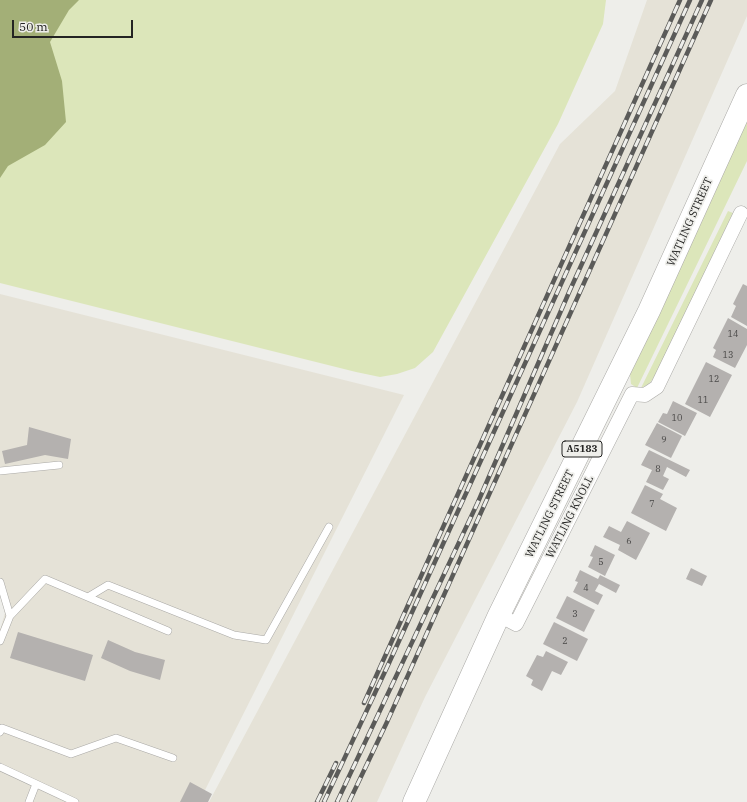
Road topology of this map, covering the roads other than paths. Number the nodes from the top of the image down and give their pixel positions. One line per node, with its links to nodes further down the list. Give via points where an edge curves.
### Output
1 (747, 96): 3 (main road, WATLING STREET / A5183, via 649,312)
2 (741, 213): 3 (street, via 657,387 645,395)
3 (623, 390): 18 (main road, WATLING STREET / A5183, via 499,615)
4 (59, 465): 5 (lane)
5 (0, 472)
6 (329, 527): 8 (lane, via 266,640 234,635 108,585)
7 (0, 582): 9 (lane)
8 (88, 597): 9 (lane, via 45,579); 10 (lane)
9 (10, 616): 11 (lane)
10 (168, 631)
11 (0, 641)
12 (0, 732): 13 (lane, via 2,728 71,754 116,738)
13 (173, 758)
14 (0, 767): 15 (lane)
15 (36, 784): 16 (lane); 17 (lane)
16 (29, 802)
17 (75, 802)
18 (414, 802)

